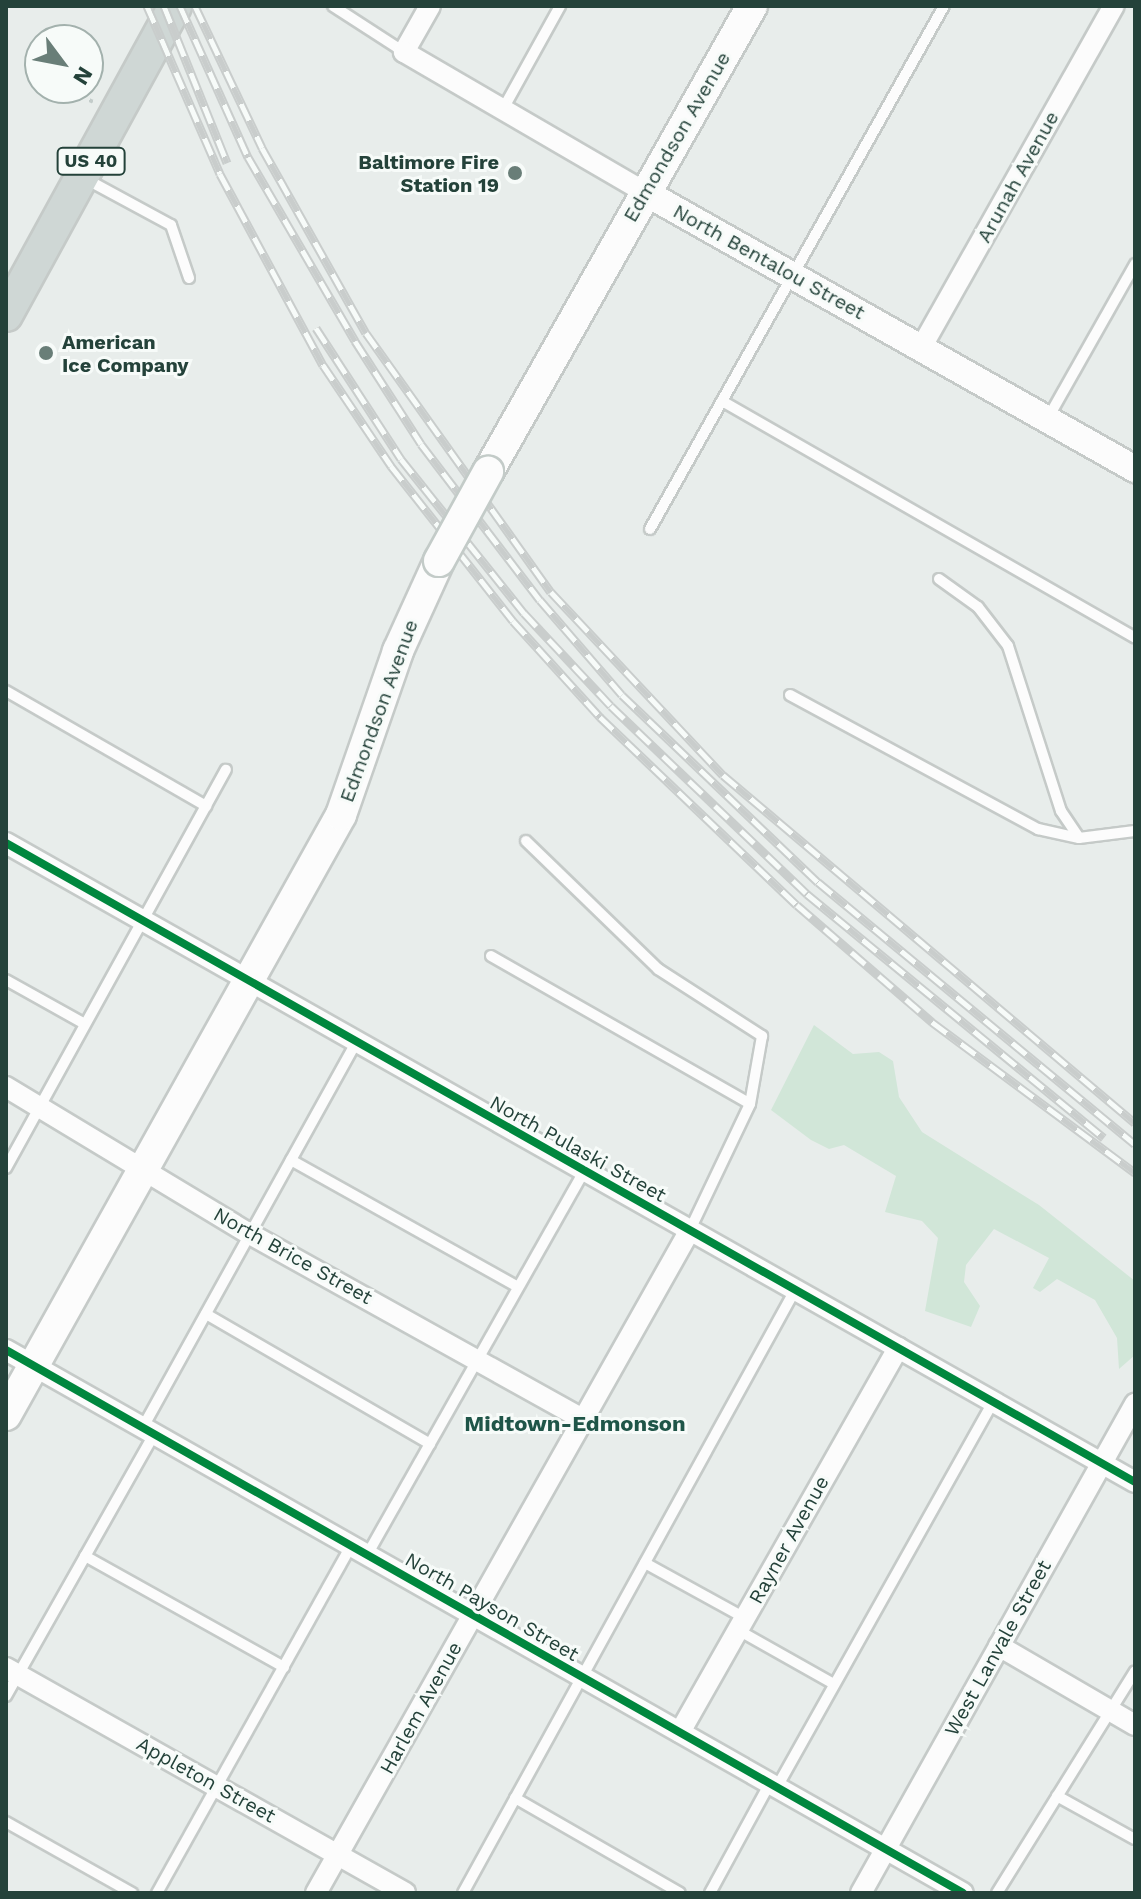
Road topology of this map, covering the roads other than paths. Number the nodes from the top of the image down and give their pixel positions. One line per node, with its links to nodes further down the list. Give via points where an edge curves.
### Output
1 (175, 6): 10 (main road, US 40)
2 (333, 6): 8 (lane)
3 (430, 6): 8 (street)
4 (560, 6): 9 (lane)
5 (752, 6): 11 (main road, Edmondson Avenue)
6 (944, 6): 13 (lane)
7 (1114, 6): 16 (street, Arunah Avenue)
8 (404, 52): 9 (street, North Bentalou Street)
9 (503, 109): 11 (street, North Bentalou Street)
10 (82, 177): 14 (lane, via 171,225); 15 (main road, US 40)
11 (646, 193): 13 (street, North Bentalou Street); 34 (main road, Edmondson Avenue, bridge, via 439,561 398,651 341,815)
12 (1135, 264): 18 (lane)
13 (793, 276): 16 (street, North Bentalou Street); 17 (lane)
14 (189, 278)
15 (6, 315)
16 (921, 348): 18 (street, North Bentalou Street)
17 (722, 401): 20 (lane); 22 (lane)
18 (1047, 420): 19 (street, North Bentalou Street)
19 (1135, 469)
20 (650, 529)
21 (939, 579): 28 (lane, via 978,607 1008,646 1061,811)
22 (1135, 638)
23 (6, 691): 26 (lane)
24 (790, 695): 28 (lane, via 1009,814)
25 (226, 770): 26 (lane)
26 (206, 806): 31 (lane)
27 (1135, 831): 28 (lane)
28 (1079, 838)
29 (526, 841): 38 (lane, via 658,969 762,1036)
30 (6, 843): 31 (street, North Pulaski Street)
31 (143, 921): 34 (street, North Pulaski Street); 35 (lane)
32 (491, 956): 38 (lane)
33 (6, 980): 35 (lane)
34 (249, 981): 36 (street, North Pulaski Street); 42 (main road, Edmondson Avenue)
35 (85, 1024): 39 (lane)
36 (356, 1042): 40 (lane); 43 (street, North Pulaski Street)
37 (6, 1087): 39 (street, North Brice Street)
38 (750, 1104): 44 (lane)
39 (40, 1106): 41 (lane); 42 (street, North Brice Street)
40 (291, 1160): 45 (lane); 46 (lane)
41 (6, 1168)
42 (143, 1171): 45 (street, North Brice Street); 52 (main road, Edmondson Avenue)
43 (584, 1171): 44 (street, North Pulaski Street); 46 (lane)
44 (690, 1230): 47 (street, North Pulaski Street); 56 (street, Harlem Avenue)
45 (250, 1234): 48 (lane); 51 (street, North Brice Street)
46 (518, 1287): 51 (lane)
47 (795, 1290): 49 (street, North Pulaski Street); 63 (lane)
48 (206, 1314): 57 (lane); 58 (lane)
49 (898, 1348): 53 (street, North Pulaski Street); 65 (street, Rayner Avenue)
50 (6, 1350): 52 (street, North Payson Street)
51 (478, 1358): 56 (street, North Brice Street); 58 (lane)
52 (34, 1365): 55 (main road, Edmondson Avenue); 57 (street, North Payson Street)
53 (993, 1402): 59 (street, North Pulaski Street); 71 (lane)
54 (1135, 1404): 59 (street, West Lanvale Street)
55 (6, 1415)
56 (583, 1419): 64 (street, Harlem Avenue)
57 (149, 1431): 61 (street, North Payson Street); 62 (lane)
58 (430, 1444): 61 (lane)
59 (1102, 1463): 60 (street, North Pulaski Street); 66 (street, West Lanvale Street)
60 (1135, 1482)
61 (359, 1550): 64 (street, North Payson Street); 67 (lane)
62 (85, 1556): 67 (lane); 68 (lane)
63 (645, 1563): 65 (lane); 70 (lane)
64 (473, 1615): 70 (street, North Payson Street); 83 (street, Harlem Avenue)
65 (741, 1624): 71 (lane); 75 (street, Rayner Avenue)
66 (999, 1646): 73 (street); 82 (street, West Lanvale Street)
67 (284, 1667): 77 (lane)
68 (12, 1671): 72 (lane); 77 (street, Appleton Street)
69 (1135, 1671): 73 (lane)
70 (582, 1677): 75 (street, North Payson Street); 79 (lane)
71 (834, 1684): 76 (lane)
72 (6, 1696)
73 (1112, 1712): 74 (street); 78 (lane)
74 (1135, 1725)
75 (680, 1732): 76 (street, North Payson Street)
76 (773, 1785): 82 (street, North Payson Street); 90 (lane)
77 (216, 1787): 83 (street, Appleton Street); 85 (lane)
78 (1057, 1796): 81 (lane); 93 (lane)
79 (515, 1798): 88 (lane); 89 (lane)
80 (6, 1822): 84 (lane)
81 (1135, 1839)
82 (885, 1849): 91 (street, West Lanvale Street); 92 (street, North Payson Street)
83 (338, 1855): 86 (street, Harlem Avenue); 87 (street, Appleton Street)
84 (132, 1893)
85 (157, 1893)
86 (316, 1893)
87 (405, 1893)
88 (463, 1893)
89 (680, 1893)
90 (710, 1893)
91 (861, 1893)
92 (963, 1893)
93 (997, 1893)

